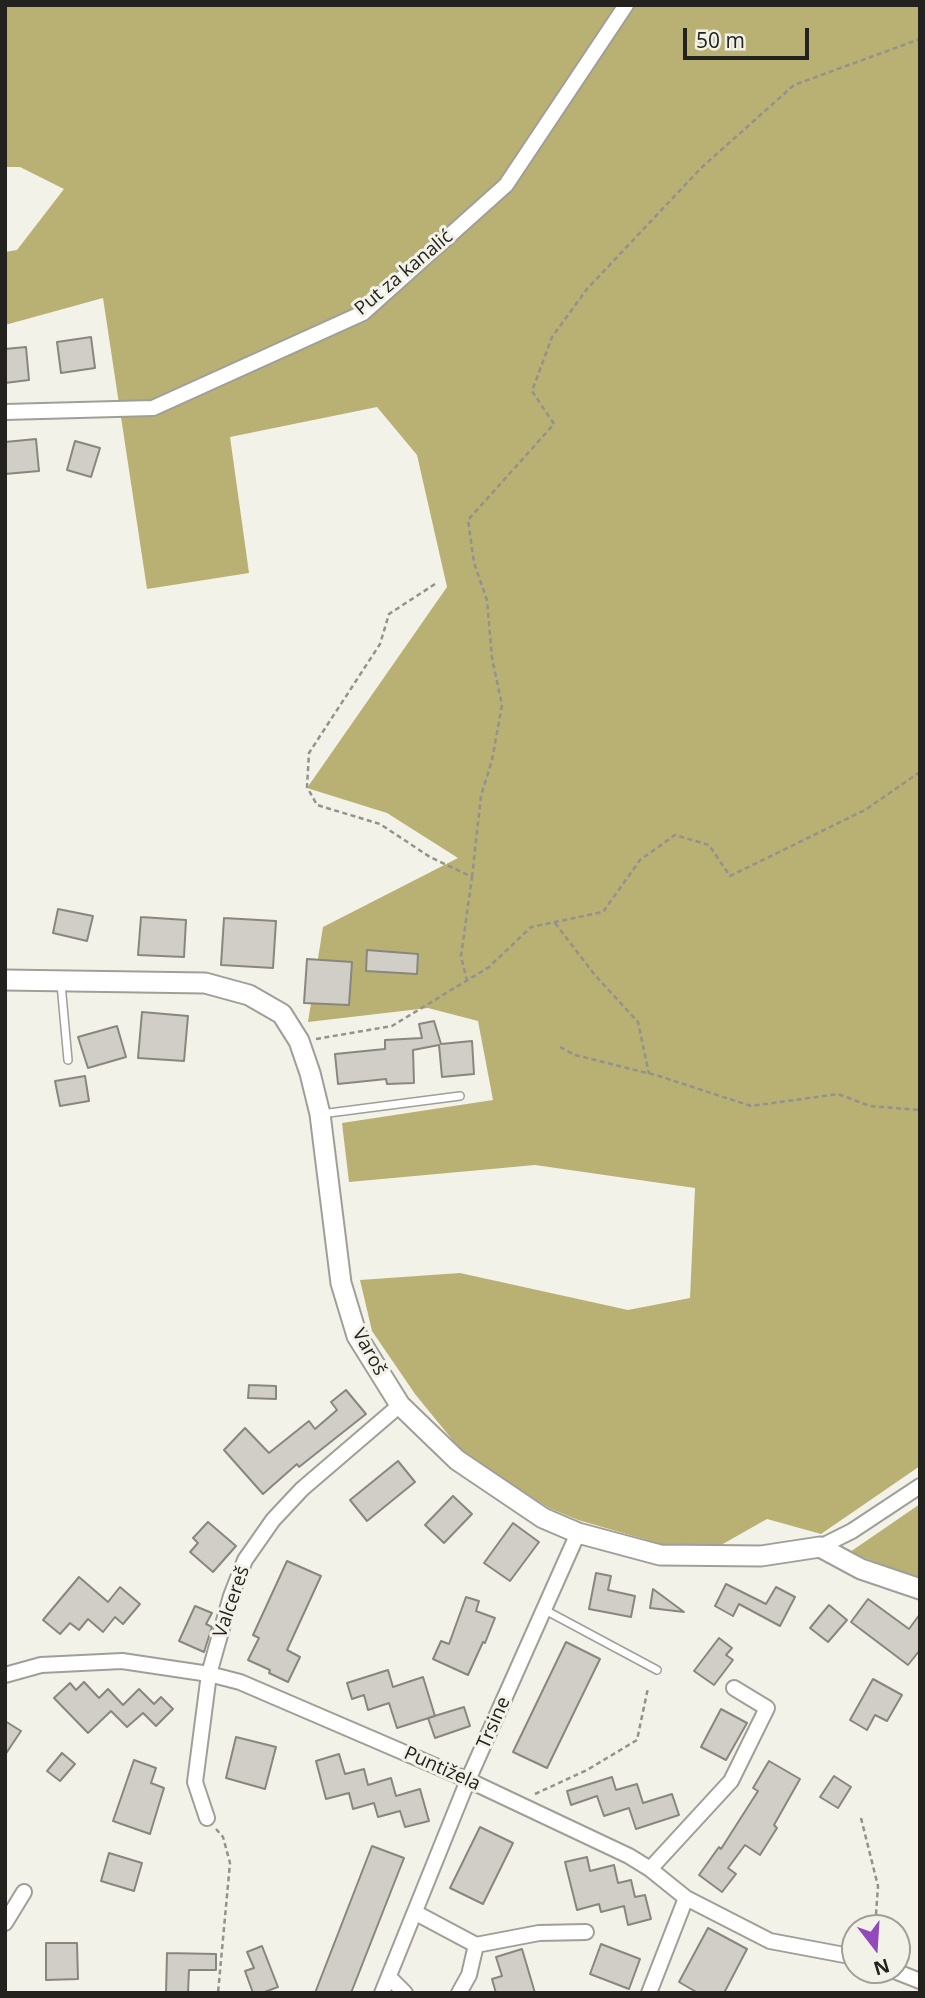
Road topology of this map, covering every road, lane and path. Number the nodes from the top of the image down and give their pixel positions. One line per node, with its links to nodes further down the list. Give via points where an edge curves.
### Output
1 (626, 5): 3 (street, Put za kanalić, via 506,185 363,313 153,408)
2 (920, 39): 6 (path, via 794,85 691,178 587,289 552,337 532,391 554,424 468,520 474,563 487,600 502,705 481,796)
3 (5, 412)
4 (435, 584): 6 (path, via 389,614 380,644 309,753 307,787 317,805 380,824 430,857)
5 (920, 772): 7 (path, via 865,810 730,876 709,845 675,835 640,860 603,912)
6 (472, 877): 10 (path, via 461,956)
7 (555, 922): 10 (path, via 531,927); 14 (path, via 638,1022)
8 (61, 979): 9 (main road, Varoš); 11 (main road, Varoš, via 205,983 249,995 282,1014); 13 (lane)
9 (5, 980)
10 (467, 981): 11 (path, via 392,1027)
11 (299, 1041): 17 (main road, Varoš)
12 (560, 1047): 14 (path)
13 (68, 1060)
14 (649, 1074): 16 (path, via 751,1106 838,1094 870,1105)
15 (460, 1096): 17 (lane)
16 (920, 1111)
17 (320, 1114): 18 (main road, Varoš, via 341,1283 357,1336)
18 (400, 1405): 20 (main road, Varoš, via 457,1460 543,1518); 25 (street, Valcereš, via 302,1489 273,1520 245,1560 230,1596)
19 (920, 1486): 21 (street)
20 (578, 1533): 21 (main road, Varoš, via 660,1555 761,1556); 23 (street, Trsine)
21 (820, 1548): 22 (main road, via 861,1569)
22 (920, 1589)
23 (545, 1610): 24 (lane); 29 (street, Trsine)
24 (657, 1671)
25 (209, 1674): 26 (street, Puntižela, via 122,1661 41,1665); 29 (street, Puntižela, via 240,1682); 31 (street, Valcereš, via 195,1782)
26 (5, 1675)
27 (648, 1688): 30 (path, via 637,1740 587,1770)
28 (734, 1688): 33 (street, via 767,1708 731,1781)
29 (468, 1780): 30 (street, Puntižela); 36 (street, Trsine)
30 (517, 1802): 33 (street, Puntižela)
31 (207, 1818): 43 (path, via 223,1837 230,1863)
32 (862, 1818): 37 (path, via 878,1886)
33 (650, 1869): 35 (street, Puntižela)
34 (24, 1892): 38 (street)
35 (686, 1898): 41 (street, Puntižela, via 770,1941); 47 (street)
36 (416, 1913): 40 (street); 42 (street, Trsine)
37 (876, 1914)
38 (5, 1923)
39 (586, 1932): 40 (street, via 540,1933)
40 (476, 1945): 46 (street)
41 (841, 1954)
42 (389, 1977): 44 (street, Trsine); 45 (street)
43 (218, 1993)
44 (382, 1993)
45 (404, 1993)
46 (459, 1993)
47 (649, 1993)

